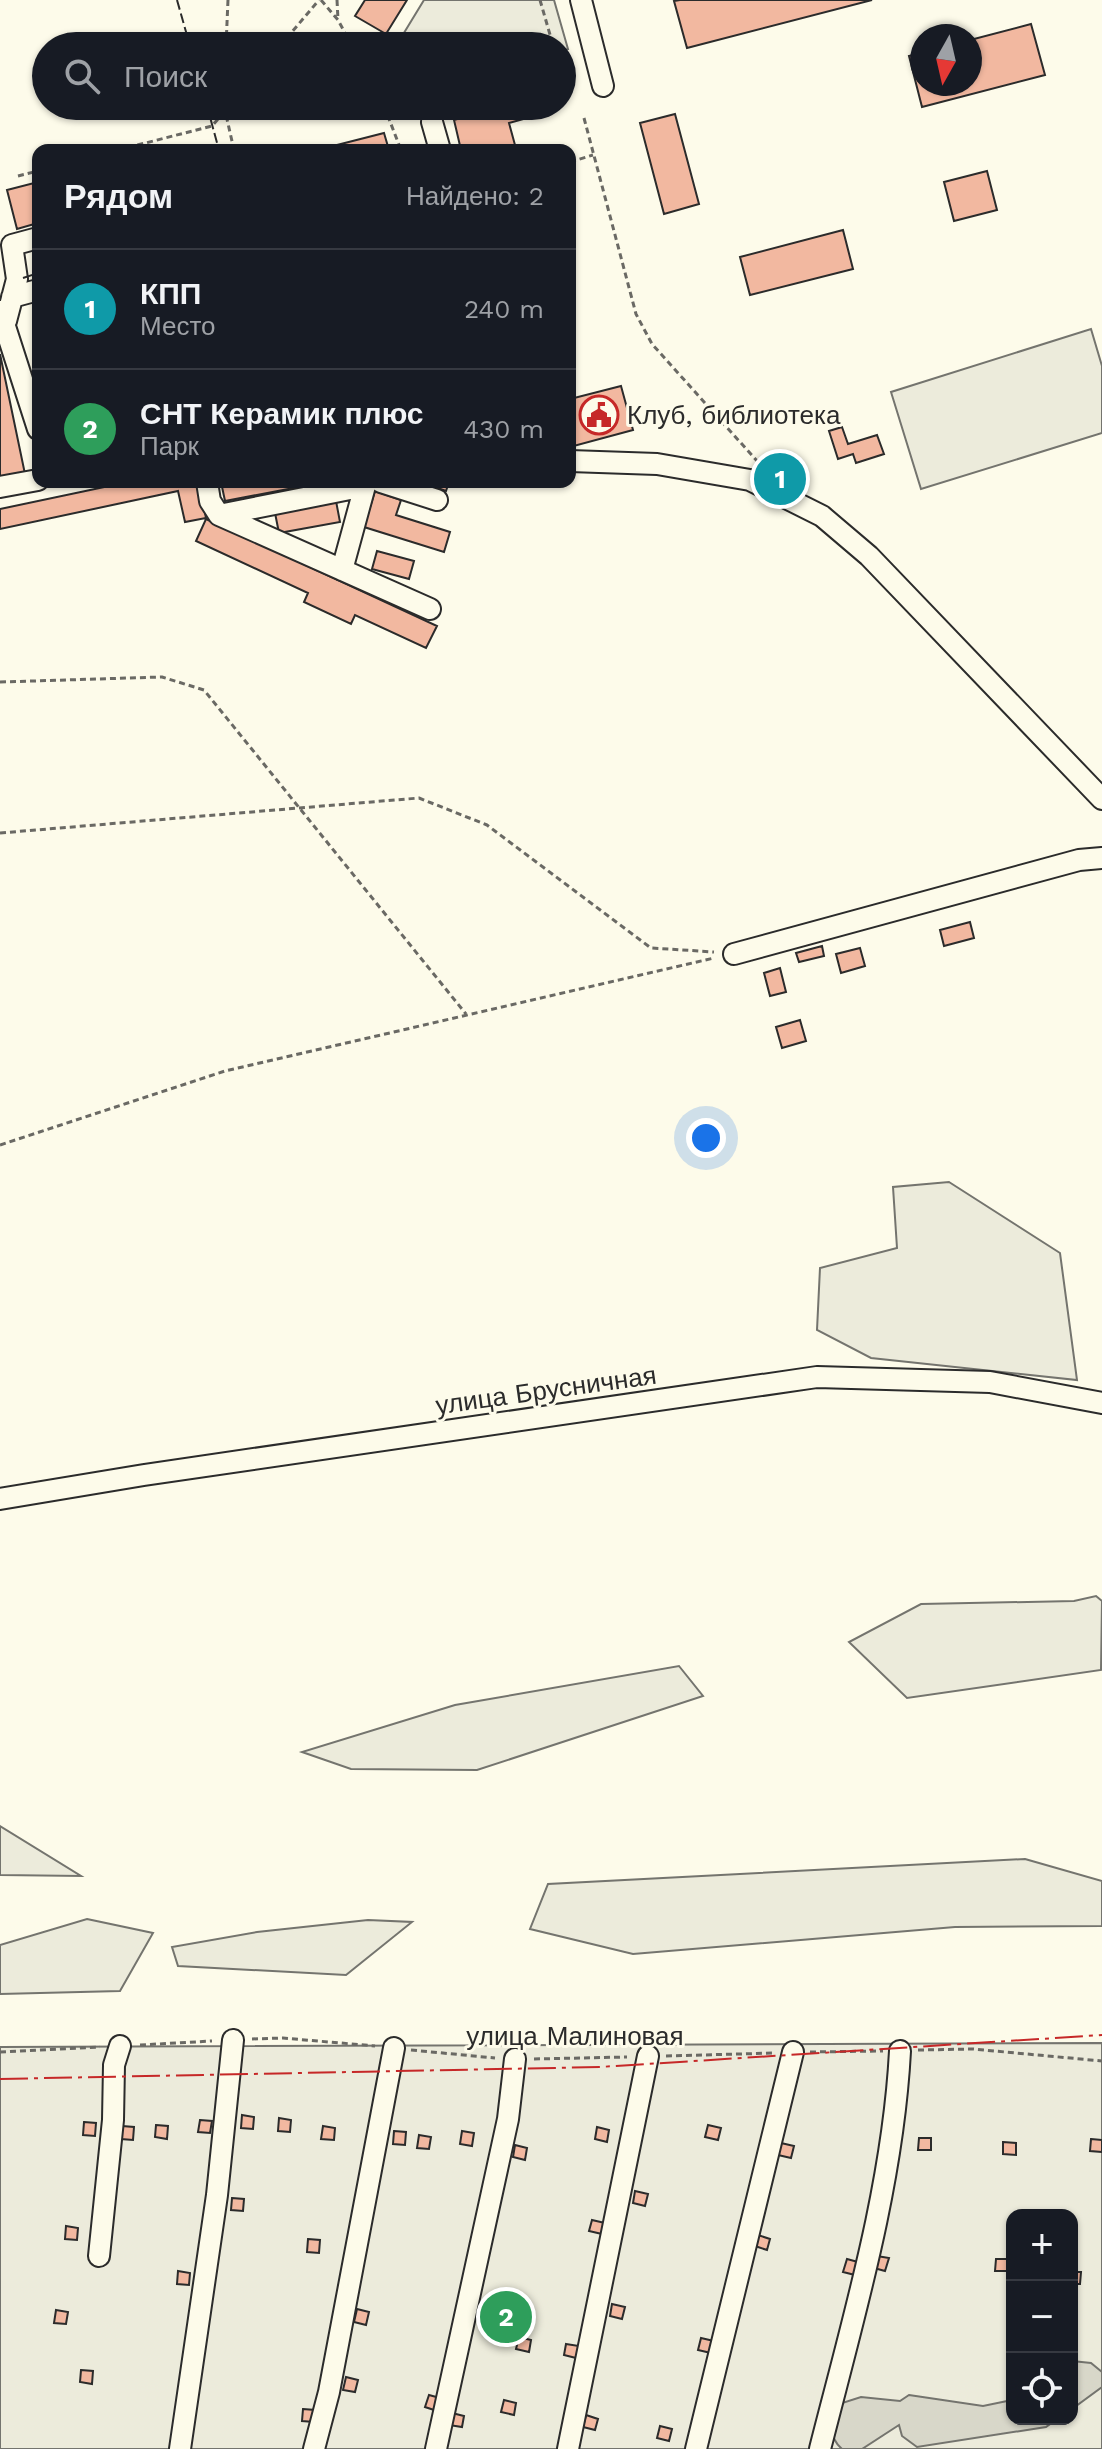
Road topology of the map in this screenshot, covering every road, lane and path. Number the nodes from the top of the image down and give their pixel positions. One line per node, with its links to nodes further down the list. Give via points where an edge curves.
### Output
1 (228, 0): 7 (path)
2 (320, 0): 6 (path); 8 (path)
3 (337, 0): 6 (path)
4 (540, 0): 10 (path)
5 (581, 0): 11 (street)
6 (338, 20): 9 (path)
7 (227, 32)
8 (292, 32)
9 (344, 32)
10 (549, 32)
11 (603, 86)
12 (584, 118): 21 (path)
13 (217, 120): 17 (path, via 212,126)
14 (225, 120): 18 (path)
15 (389, 120): 19 (path)
16 (432, 122): 20 (street)
17 (142, 144)
18 (232, 144)
19 (399, 144)
20 (438, 144)
21 (594, 155): 22 (path); 36 (path, via 636,314 652,344 768,473)
22 (576, 160)
23 (32, 172): 24 (path)
24 (18, 176)
25 (32, 240): 27 (street, via 12,245 17,279)
26 (32, 294): 27 (street)
27 (6, 309): 28 (street)
28 (32, 406)
29 (576, 461): 36 (street, via 657,464 750,480)
30 (32, 481): 31 (street)
31 (0, 487)
32 (208, 488): 38 (street)
33 (347, 488): 38 (street)
34 (369, 488): 39 (street)
35 (390, 488): 37 (street)
36 (779, 496): 42 (street, via 822,516 869,556)
37 (437, 500)
38 (219, 515): 39 (street)
39 (342, 570): 40 (street)
40 (430, 609)
41 (0, 682): 43 (path, via 162,677 204,690)
42 (1102, 799)
43 (297, 805): 44 (path); 46 (path, via 419,798 487,825 651,948); 47 (path)
44 (0, 833)
45 (1102, 858): 46 (street)
46 (734, 954): 47 (path)
47 (466, 1014): 48 (path, via 225,1071)
48 (0, 1145)
49 (1102, 1403): 50 (street, улица Брусничная, via 990,1382 817,1377)
50 (0, 1499)
51 (233, 2040): 52 (path, улица Малиновая); 53 (path, улица Малиновая, via 283,2038); 61 (street, via 217,2195)
52 (120, 2046): 55 (path, улица Малиновая); 60 (street, via 114,2065)
53 (394, 2048): 58 (path, улица Малиновая); 62 (street)
54 (900, 2051): 56 (path, улица Малиновая); 59 (path, улица Малиновая, via 973,2049); 66 (street, via 897,2109 869,2251)
55 (0, 2052)
56 (793, 2052): 57 (path, улица Малиновая); 65 (street)
57 (648, 2056): 58 (path, улица Малиновая); 64 (street)
58 (515, 2059): 63 (street, via 508,2119)
59 (1102, 2061)
60 (99, 2256)
61 (180, 2449)
62 (314, 2449)
63 (436, 2449)
64 (568, 2449)
65 (696, 2449)
66 (820, 2449)

